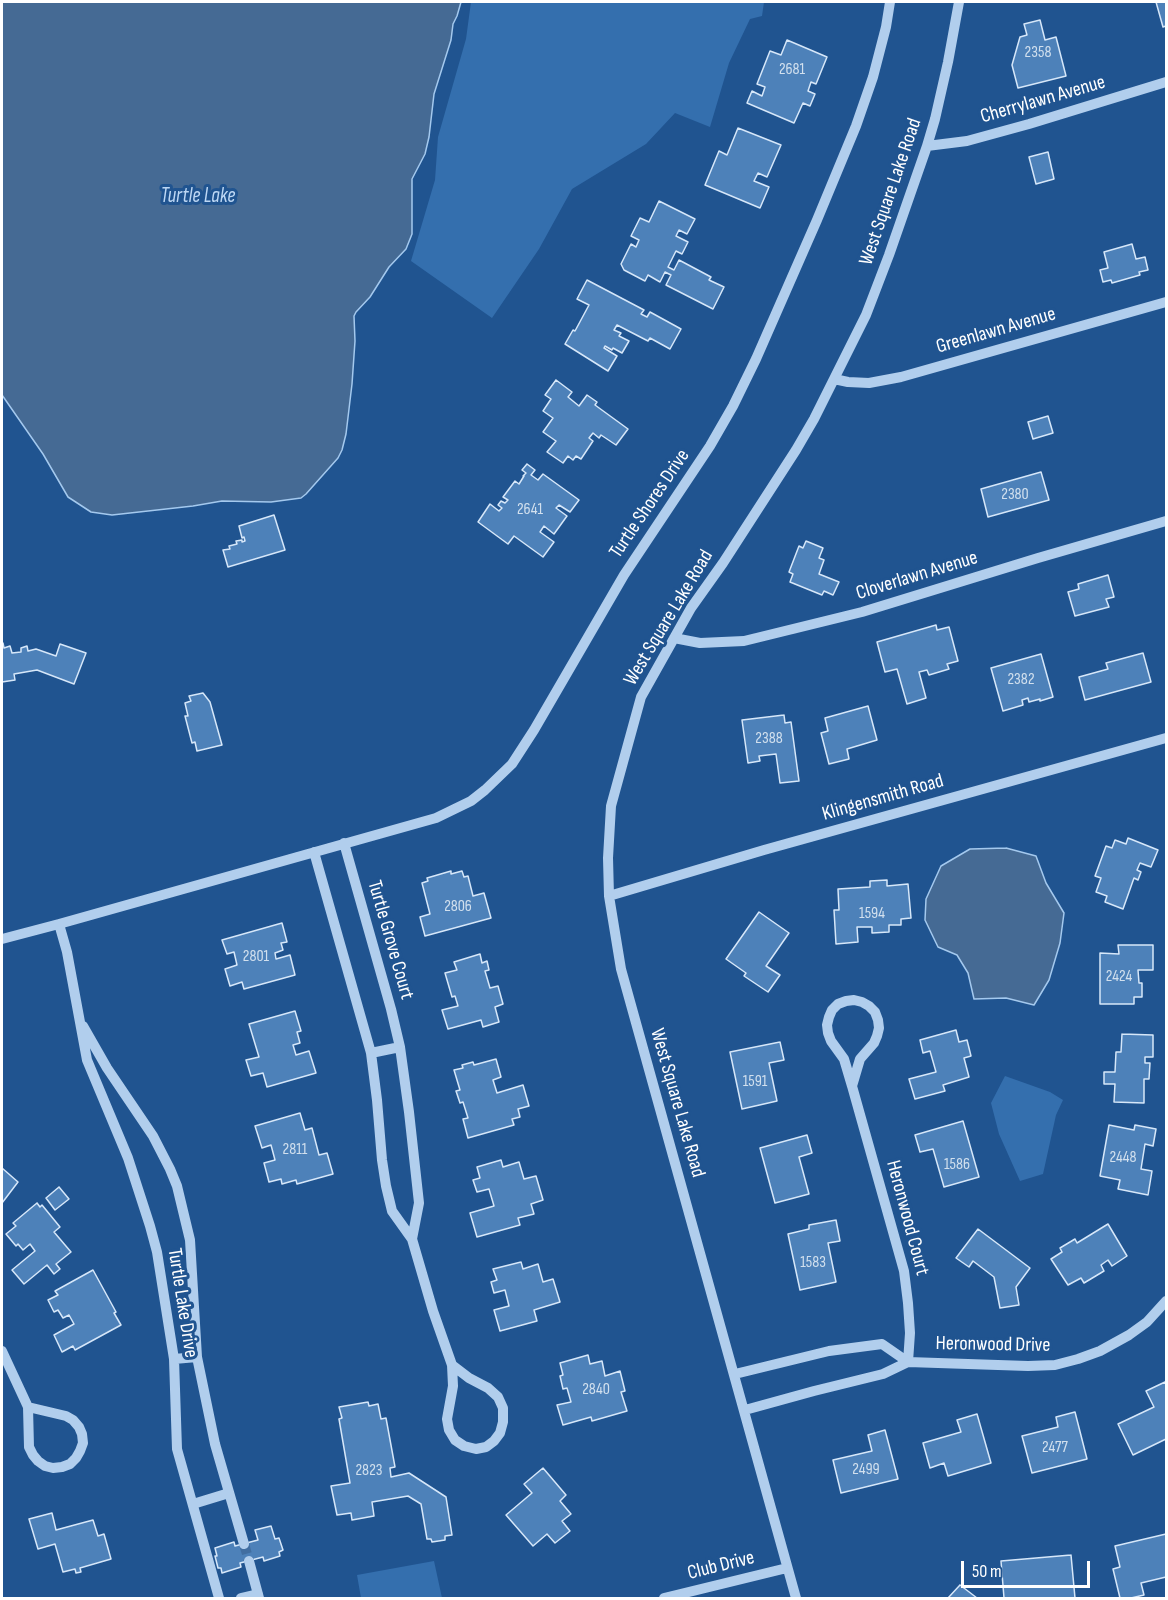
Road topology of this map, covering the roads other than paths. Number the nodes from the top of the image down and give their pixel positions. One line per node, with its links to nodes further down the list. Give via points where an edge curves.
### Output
1 (890, 2): 10 (street, Turtle Shores Drive, via 881,47 856,126 818,220 733,406 624,575 512,764 471,801 436,818)
2 (959, 2): 4 (street, West Square Lake Road)
3 (1167, 82): 4 (street, Cherrylawn Avenue, via 998,133)
4 (927, 146): 6 (street, West Square Lake Road, via 866,315)
5 (1167, 302): 6 (street, Greenlawn Avenue, via 901,377 869,383)
6 (834, 379): 8 (street, West Square Lake Road, via 796,450)
7 (1167, 521): 8 (street, Cloverlawn Avenue, via 862,612 744,641 700,643)
8 (674, 638): 12 (street, West Square Lake Road, via 641,697 611,806)
9 (1167, 738): 12 (street, Klingensmith Road)
10 (345, 843): 11 (street, Turtle Shores Drive); 16 (street, Turtle Grove Court)
11 (314, 852): 13 (street, Turtle Shores Drive); 17 (street, Turtle Grove Court)
12 (609, 896): 26 (street, West Square Lake Road, via 621,969)
13 (59, 924): 14 (street); 15 (street, Turtle Lake Drive)
14 (2, 939)
15 (80, 1021): 22 (street, Turtle Lake Drive, via 153,1136 177,1186 190,1240); 23 (street, Turtle Lake Drive, via 87,1060 128,1158 150,1226)
16 (400, 1047): 17 (street); 19 (street, Turtle Grove Court, via 419,1203)
17 (371, 1053): 19 (street, Turtle Grove Court, via 386,1186 392,1211)
18 (852, 1086): 18 (street, Heronwood Court, via 860,1059 874,1043 879,1028 875,1012 854,1000 832,1010 827,1025); 24 (street, Heronwood Court, via 904,1271 910,1333)
19 (412, 1239): 25 (street, Turtle Grove Court)
20 (1167, 1301): 24 (street, Heronwood Drive, via 1147,1322 1100,1352 1055,1365)
21 (2, 1351): 27 (street)
22 (197, 1357): 23 (street); 29 (street, Turtle Lake Drive)
23 (174, 1359): 30 (street, Turtle Lake Drive, via 177,1449)
24 (908, 1362): 26 (street, Heronwood Drive, via 882,1344 829,1351); 28 (street, Heronwood Drive, via 883,1374)
25 (452, 1365): 25 (street, Turtle Grove Court, via 449,1430 464,1446 486,1447 500,1433 503,1408 488,1388)
26 (735, 1374): 28 (street, West Square Lake Road)
27 (27, 1407): 27 (street, via 33,1455 45,1466 70,1464 82,1443 79,1427 66,1416)
28 (745, 1410): 33 (street, West Square Lake Road)
29 (229, 1493): 30 (street); 31 (street, Turtle Lake Drive)
30 (193, 1504): 35 (street, Turtle Lake Drive)
31 (244, 1544)
32 (249, 1561): 34 (street)
33 (788, 1568): 37 (street, Club Drive); 38 (street, West Square Lake Road)
34 (259, 1596): 36 (street)
35 (219, 1599)
36 (241, 1599)
37 (664, 1599)
38 (796, 1599)

